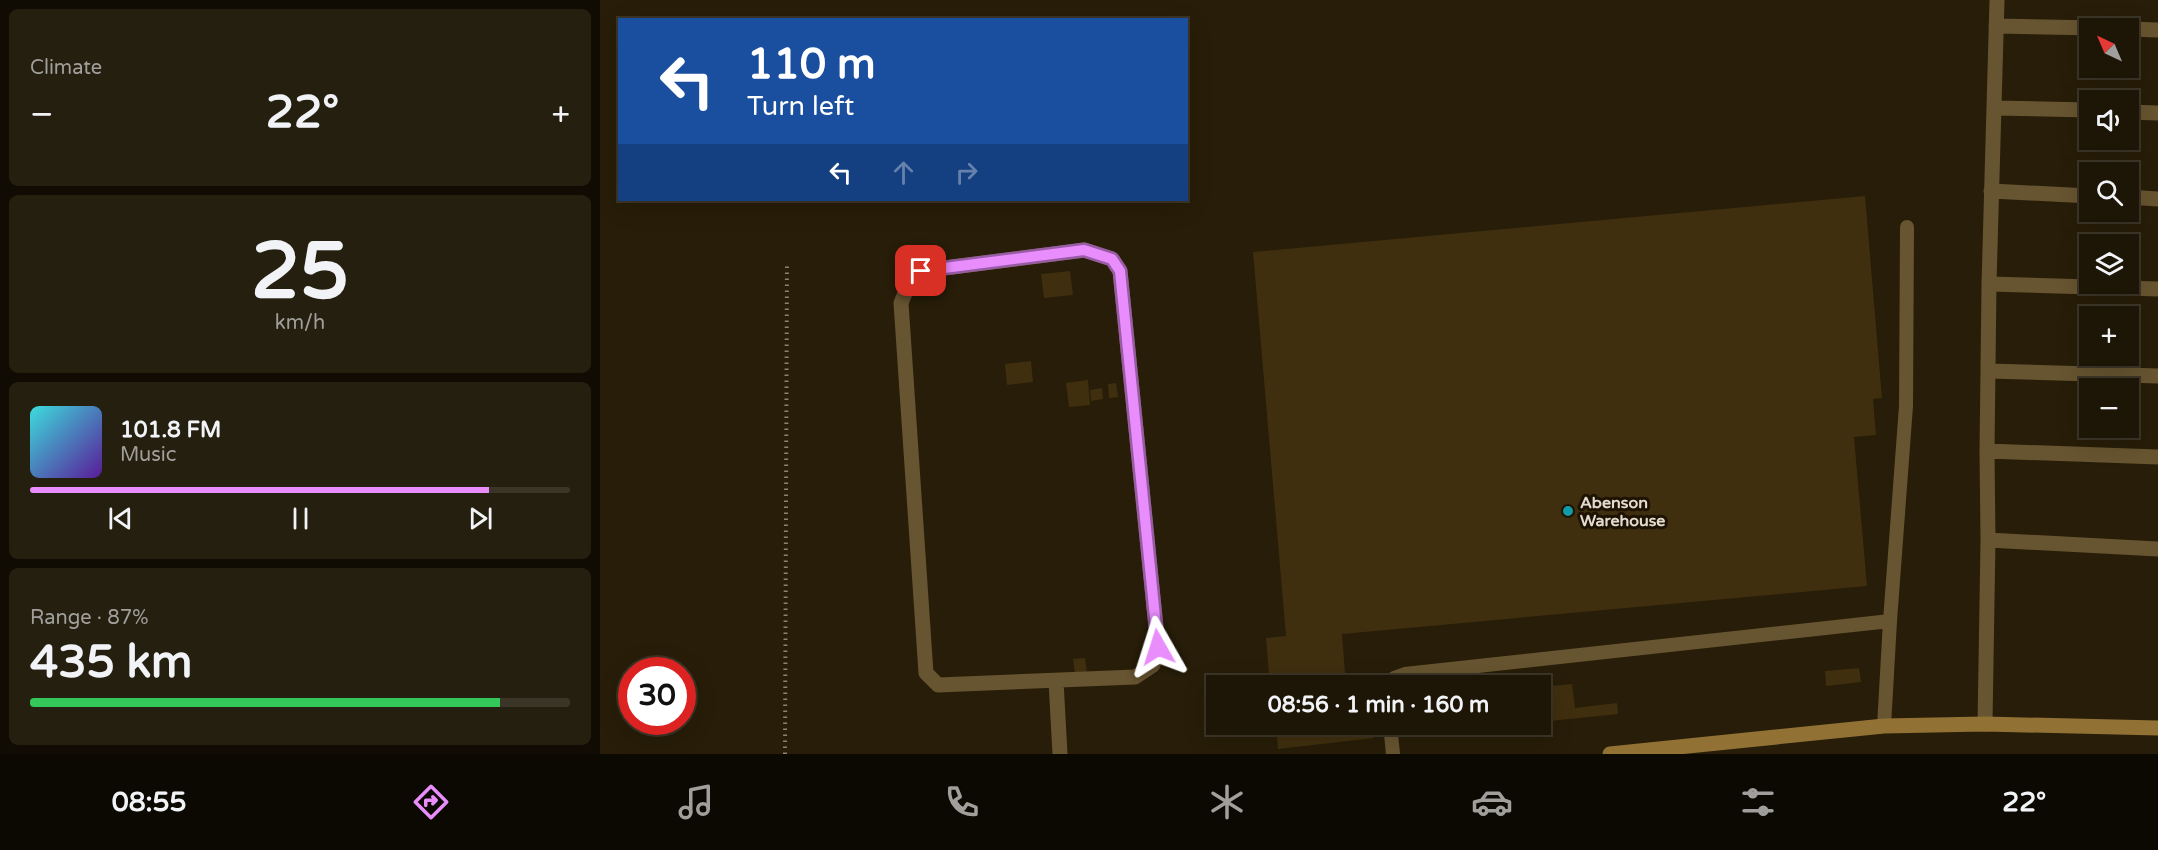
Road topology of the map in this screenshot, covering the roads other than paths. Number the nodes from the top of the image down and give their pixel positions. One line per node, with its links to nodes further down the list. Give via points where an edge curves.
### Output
1 (1997, 0): 2 (street)
2 (1996, 26): 3 (street); 6 (street)
3 (2079, 28)
4 (2139, 29): 5 (street)
5 (2158, 30)
6 (1995, 108): 7 (street); 10 (street)
7 (2079, 110)
8 (2139, 112): 9 (street)
9 (2158, 112)
10 (1991, 191): 11 (street); 15 (street)
11 (2079, 195)
12 (2139, 198): 13 (street)
13 (2158, 199)
14 (1907, 227): 23 (lane, via 1908,361)
15 (1989, 285): 16 (street); 17 (street)
16 (2158, 289)
17 (1988, 371): 18 (street); 19 (street)
18 (2158, 376)
19 (1986, 451): 20 (street); 21 (street)
20 (2158, 457)
21 (1988, 540): 22 (street); 26 (street)
22 (2158, 549)
23 (1890, 621): 24 (lane); 27 (lane)
24 (1402, 675)
25 (1056, 681): 25 (street, via 1135,677 1153,665 1158,647 1120,271 1112,259 1084,250 921,271 908,286 901,303 926,674 938,685); 30 (street)
26 (1985, 724): 27 (main road); 28 (main road)
27 (1884, 726): 32 (main road)
28 (2158, 728)
29 (1391, 735): 31 (lane)
30 (1060, 754)
31 (1393, 754)
32 (1610, 754)

